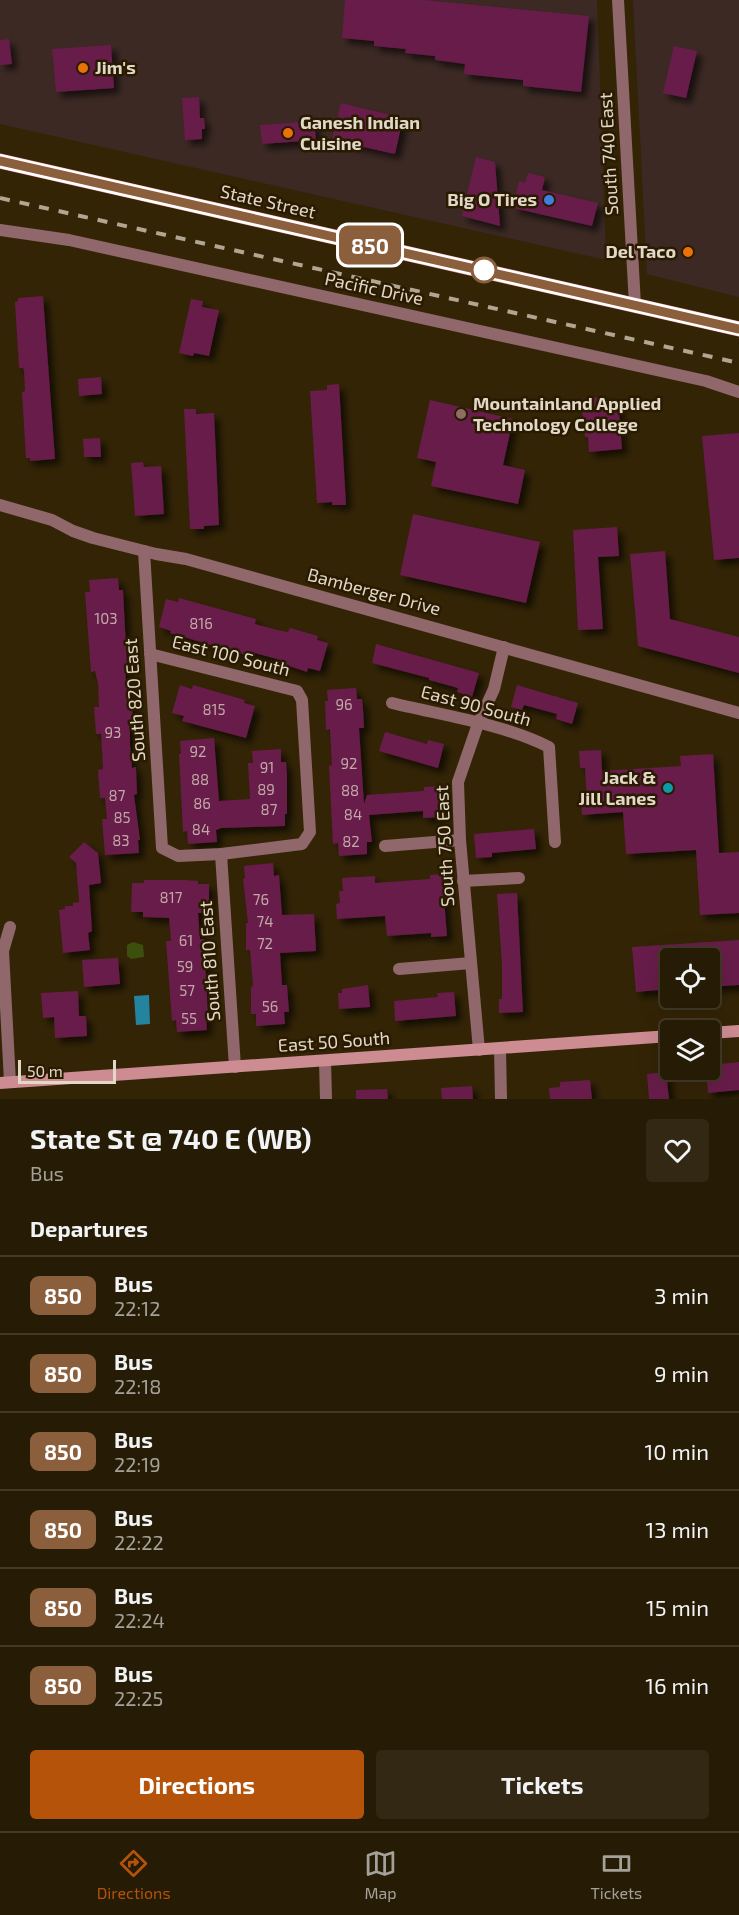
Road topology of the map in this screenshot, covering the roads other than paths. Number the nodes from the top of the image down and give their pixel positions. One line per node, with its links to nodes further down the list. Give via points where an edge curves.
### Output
1 (618, 0): 4 (street, South 740 East)
2 (0, 161): 4 (main road, State Street)
3 (0, 230): 6 (street, Pacific Drive, via 69,240 706,381)
4 (635, 305): 5 (main road, State Street)
5 (739, 329)
6 (739, 392)
7 (0, 505): 8 (street, Bamberger Drive, via 52,520 93,538)
8 (144, 551): 9 (street, Bamberger Drive, via 186,559); 10 (street, South 820 East)
9 (504, 647): 12 (street, Bamberger Drive); 13 (street, South 750 East, via 495,689)
10 (150, 654): 17 (street, South 820 East, via 162,848 178,856); 17 (street, East 100 South, via 297,692 302,700 310,832 302,844)
11 (392, 703): 13 (street, East 90 South)
12 (739, 713)
13 (478, 723): 14 (street, South 750 East, via 458,782); 15 (street, East 90 South, via 549,747)
14 (459, 840): 16 (street); 19 (street, South 750 East)
15 (555, 842)
16 (385, 846)
17 (221, 854): 29 (street, South 810 East)
18 (519, 878): 19 (street)
19 (463, 881): 21 (street, South 750 East)
20 (10, 927): 30 (street, via 3,951)
21 (471, 963): 22 (street); 27 (street, South 750 East)
22 (399, 969)
23 (739, 1031): 24 (main road)
24 (720, 1032)
25 (660, 1037): 26 (main road, East 50 South)
26 (500, 1048): 27 (main road, East 50 South); 32 (street)
27 (479, 1050): 28 (main road, East 50 South)
28 (325, 1061): 29 (main road, East 50 South); 31 (street)
29 (235, 1067): 30 (main road, East 50 South)
30 (5, 1082)
31 (326, 1099)
32 (501, 1099)

